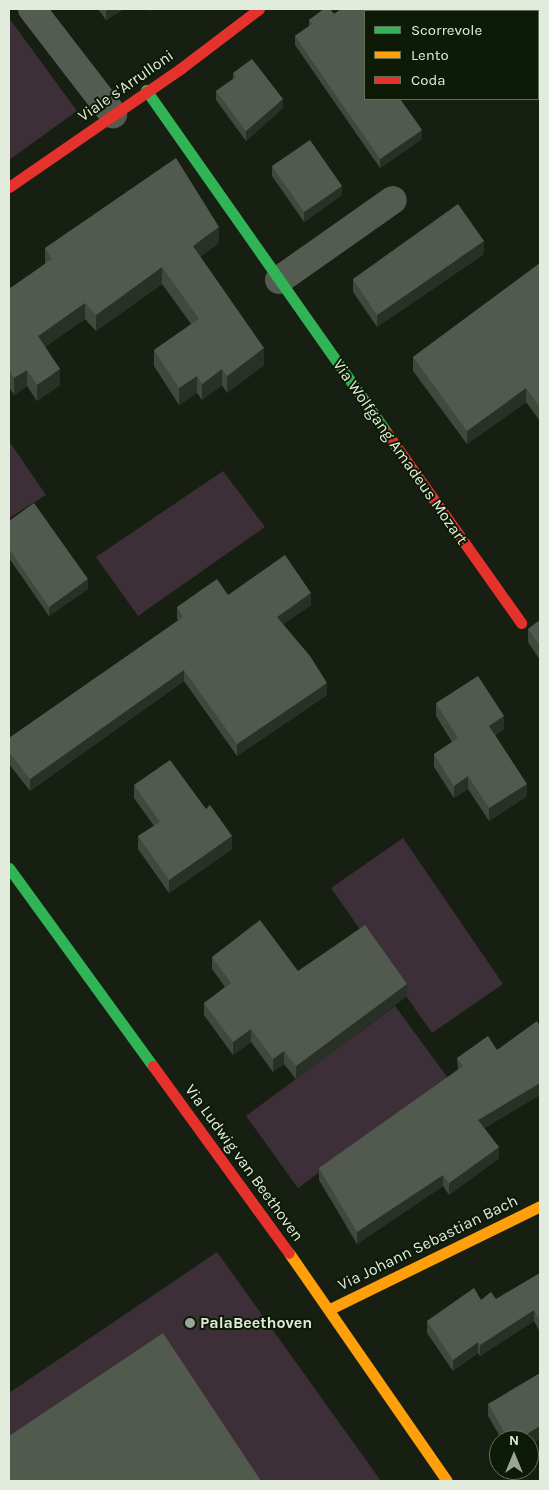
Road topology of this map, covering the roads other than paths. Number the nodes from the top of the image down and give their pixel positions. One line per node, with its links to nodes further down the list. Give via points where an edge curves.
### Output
1 (32, 9): 4 (street)
2 (259, 9): 3 (street, Viale s'Arrulloni, via 180,69)
3 (146, 90): 4 (street, Viale s'Arrulloni); 7 (street, Via Wolfgang Amadeus Mozart)
4 (113, 114): 5 (street, Viale s'Arrulloni)
5 (9, 187)
6 (393, 200): 7 (street)
7 (279, 280): 8 (street, Via Wolfgang Amadeus Mozart)
8 (521, 623)
9 (9, 868): 11 (street, Via Ludwig van Beethoven)
10 (540, 1206): 11 (street, Via Johann Sebastian Bach)
11 (330, 1309): 12 (street, Via Ludwig van Beethoven)
12 (447, 1481)

